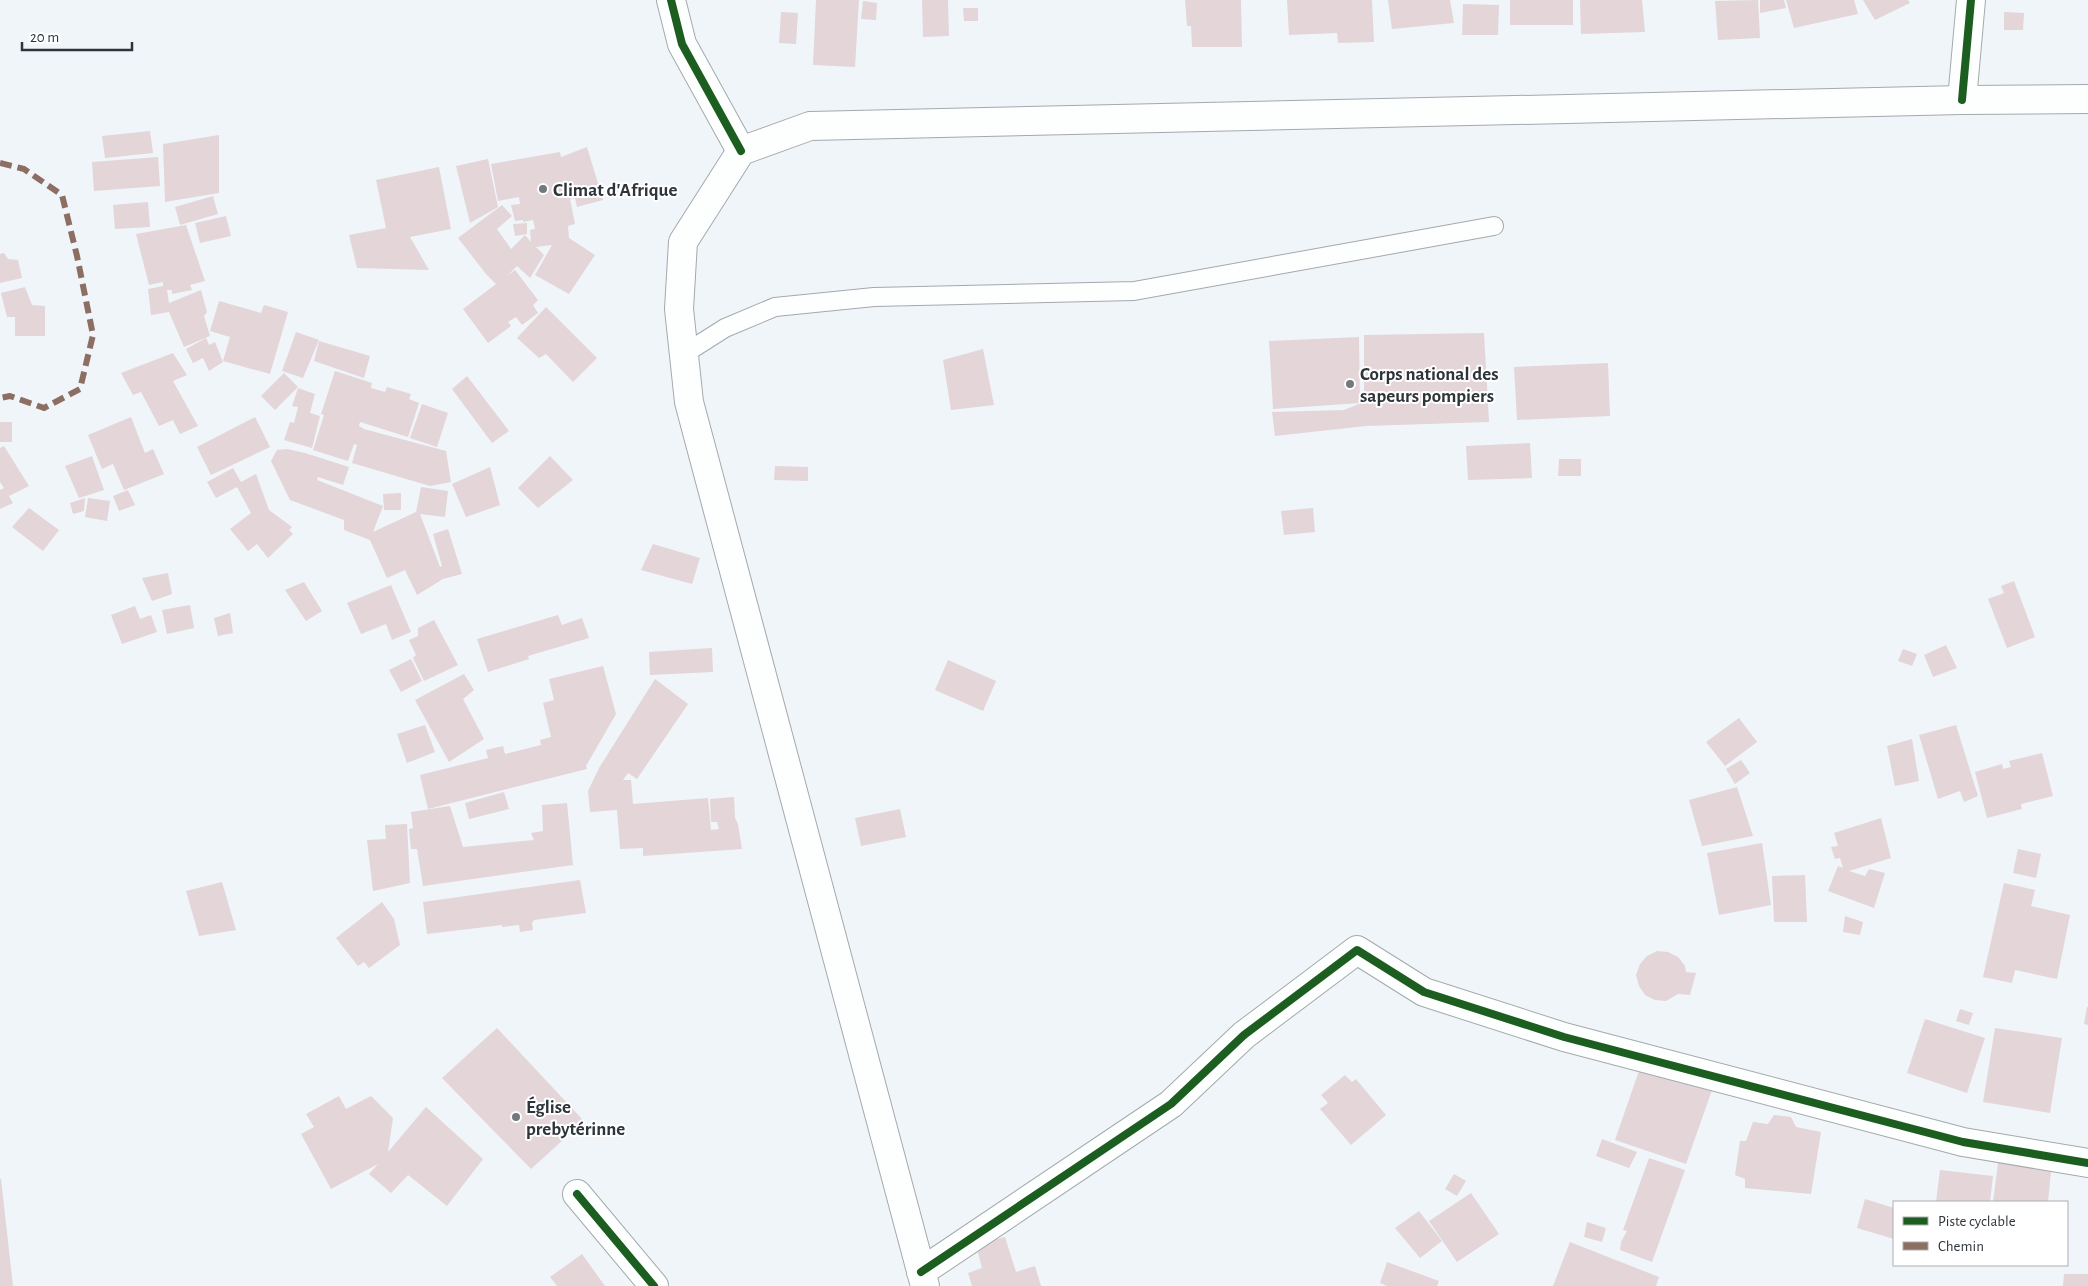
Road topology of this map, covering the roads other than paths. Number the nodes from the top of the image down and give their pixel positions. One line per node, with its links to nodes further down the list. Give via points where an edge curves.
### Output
1 (671, 0): 5 (main road, via 682,44)
2 (1971, 0): 4 (main road)
3 (2088, 99): 4 (main road)
4 (1962, 100): 5 (main road, via 810,126)
5 (741, 151): 7 (main road, via 684,242 679,309)
6 (1494, 226): 7 (lane, via 1134,291 874,298 775,307 725,328)
7 (684, 354): 10 (main road, via 689,402 739,595)
8 (2088, 1163): 10 (main road, via 1963,1142 1564,1037 1424,992 1357,950 1244,1034 1171,1104)
9 (577, 1194): 11 (main road)
10 (924, 1279)
11 (654, 1286)

